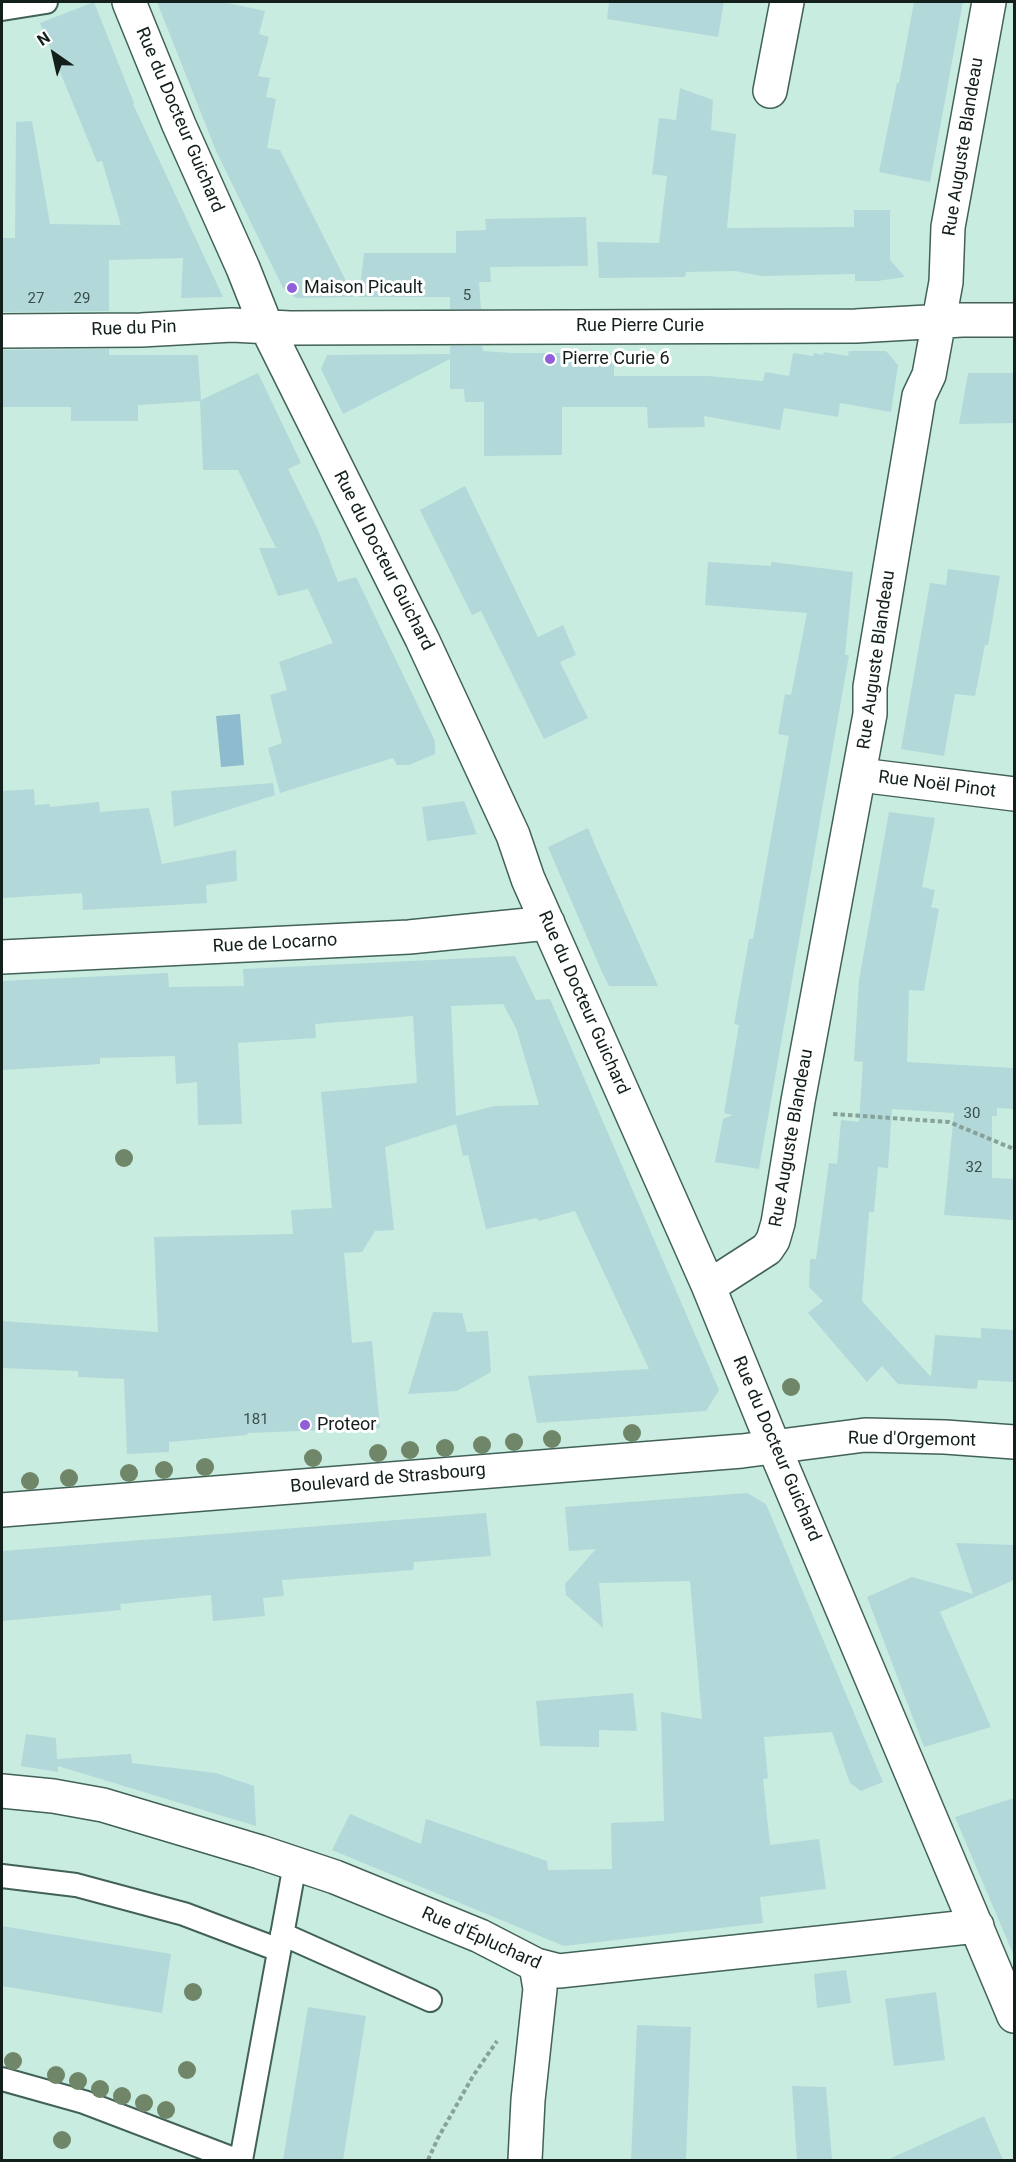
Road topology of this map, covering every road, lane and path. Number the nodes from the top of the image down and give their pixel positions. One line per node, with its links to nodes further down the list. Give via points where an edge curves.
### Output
1 (46, 2): 5 (lane)
2 (129, 2): 9 (street, Rue du Docteur Guichard)
3 (787, 2): 6 (street)
4 (988, 2): 8 (street, Rue Auguste Blandeau, via 948,227 948,265)
5 (2, 9)
6 (770, 91)
7 (1014, 320): 8 (street, Rue Pierre Curie)
8 (939, 322): 9 (street, Rue Pierre Curie, via 856,326); 11 (street, Rue Auguste Blandeau, via 929,375 917,408 870,687 870,714)
9 (266, 326): 10 (street, Rue du Pin); 13 (street, Rue du Docteur Guichard, via 427,648 513,835)
10 (2, 331)
11 (860, 776): 12 (street, Rue Noël Pinot); 17 (street, Rue Auguste Blandeau, via 776,1232 767,1249)
12 (1014, 794)
13 (548, 924): 14 (street, Rue de Locarno, via 409,937); 17 (street, Rue du Docteur Guichard)
14 (2, 957)
15 (826, 1114): 16 (path, via 949,1122)
16 (1014, 1149)
17 (708, 1285): 19 (street, Rue du Docteur Guichard)
18 (1014, 1442): 19 (street, Rue d'Orgemont, via 865,1435)
19 (774, 1447): 20 (street, Boulevard de Strasbourg); 24 (street, Rue du Docteur Guichard)
20 (2, 1510)
21 (2, 1791): 22 (street, Rue d'Épluchard, via 103,1805)
22 (295, 1864): 25 (lane); 26 (street, Rue d'Épluchard, via 480,1936)
23 (2, 1876): 25 (lane, via 76,1885)
24 (977, 1926): 26 (street, Rue d'Épluchard, via 579,1970 559,1971); 28 (street, Rue du Docteur Guichard)
25 (280, 1942): 27 (lane); 32 (lane)
26 (536, 1965): 34 (street, via 540,1989)
27 (430, 2000)
28 (1014, 2016)
29 (498, 2039): 33 (path, via 473,2076)
30 (2, 2079): 31 (lane, via 84,2102)
31 (236, 2160)
32 (241, 2160)
33 (428, 2160)
34 (525, 2160)

